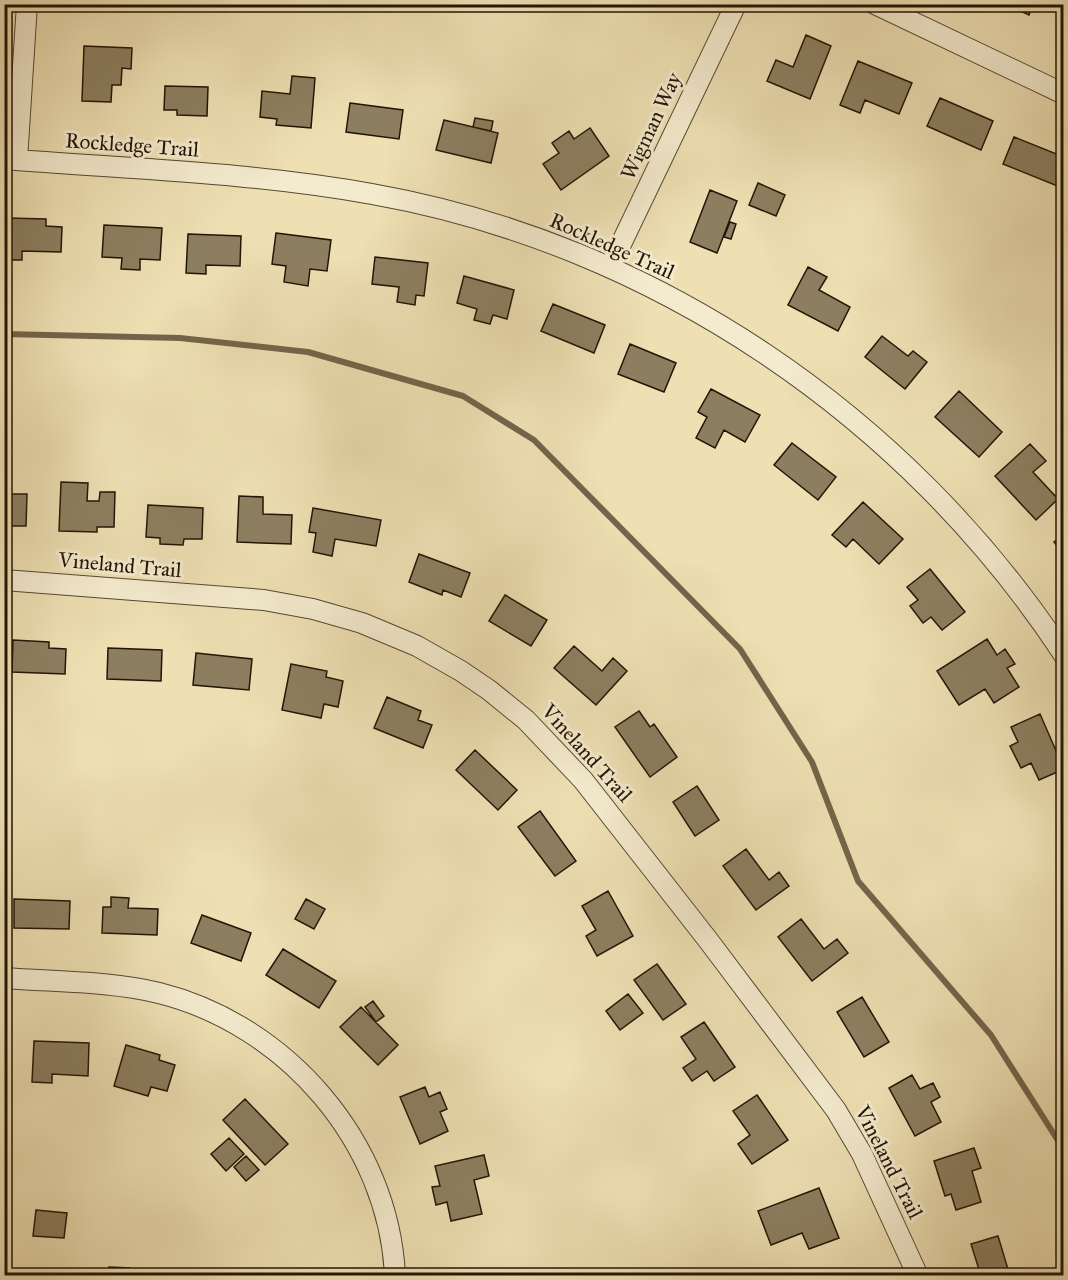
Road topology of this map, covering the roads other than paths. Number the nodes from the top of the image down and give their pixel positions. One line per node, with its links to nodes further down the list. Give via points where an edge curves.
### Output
1 (27, 4): 6 (street)
2 (736, 4): 7 (street, Wigman Way)
3 (875, 4): 4 (street)
4 (913, 12): 5 (street)
5 (1064, 94)
6 (11, 160): 7 (street, Rockledge Trail, via 268,180 372,194 470,216)
7 (609, 267): 9 (street, Rockledge Trail, via 742,338 847,414 924,484 982,545)
8 (4, 580): 12 (street, Vineland Trail, via 264,600 313,609 362,623 417,646 489,690 526,720 583,780 836,1110 862,1154)
9 (1064, 655)
10 (4, 978): 11 (street, via 158,993 219,1016 278,1052 319,1091 355,1141 383,1207)
11 (395, 1275)
12 (918, 1275)

